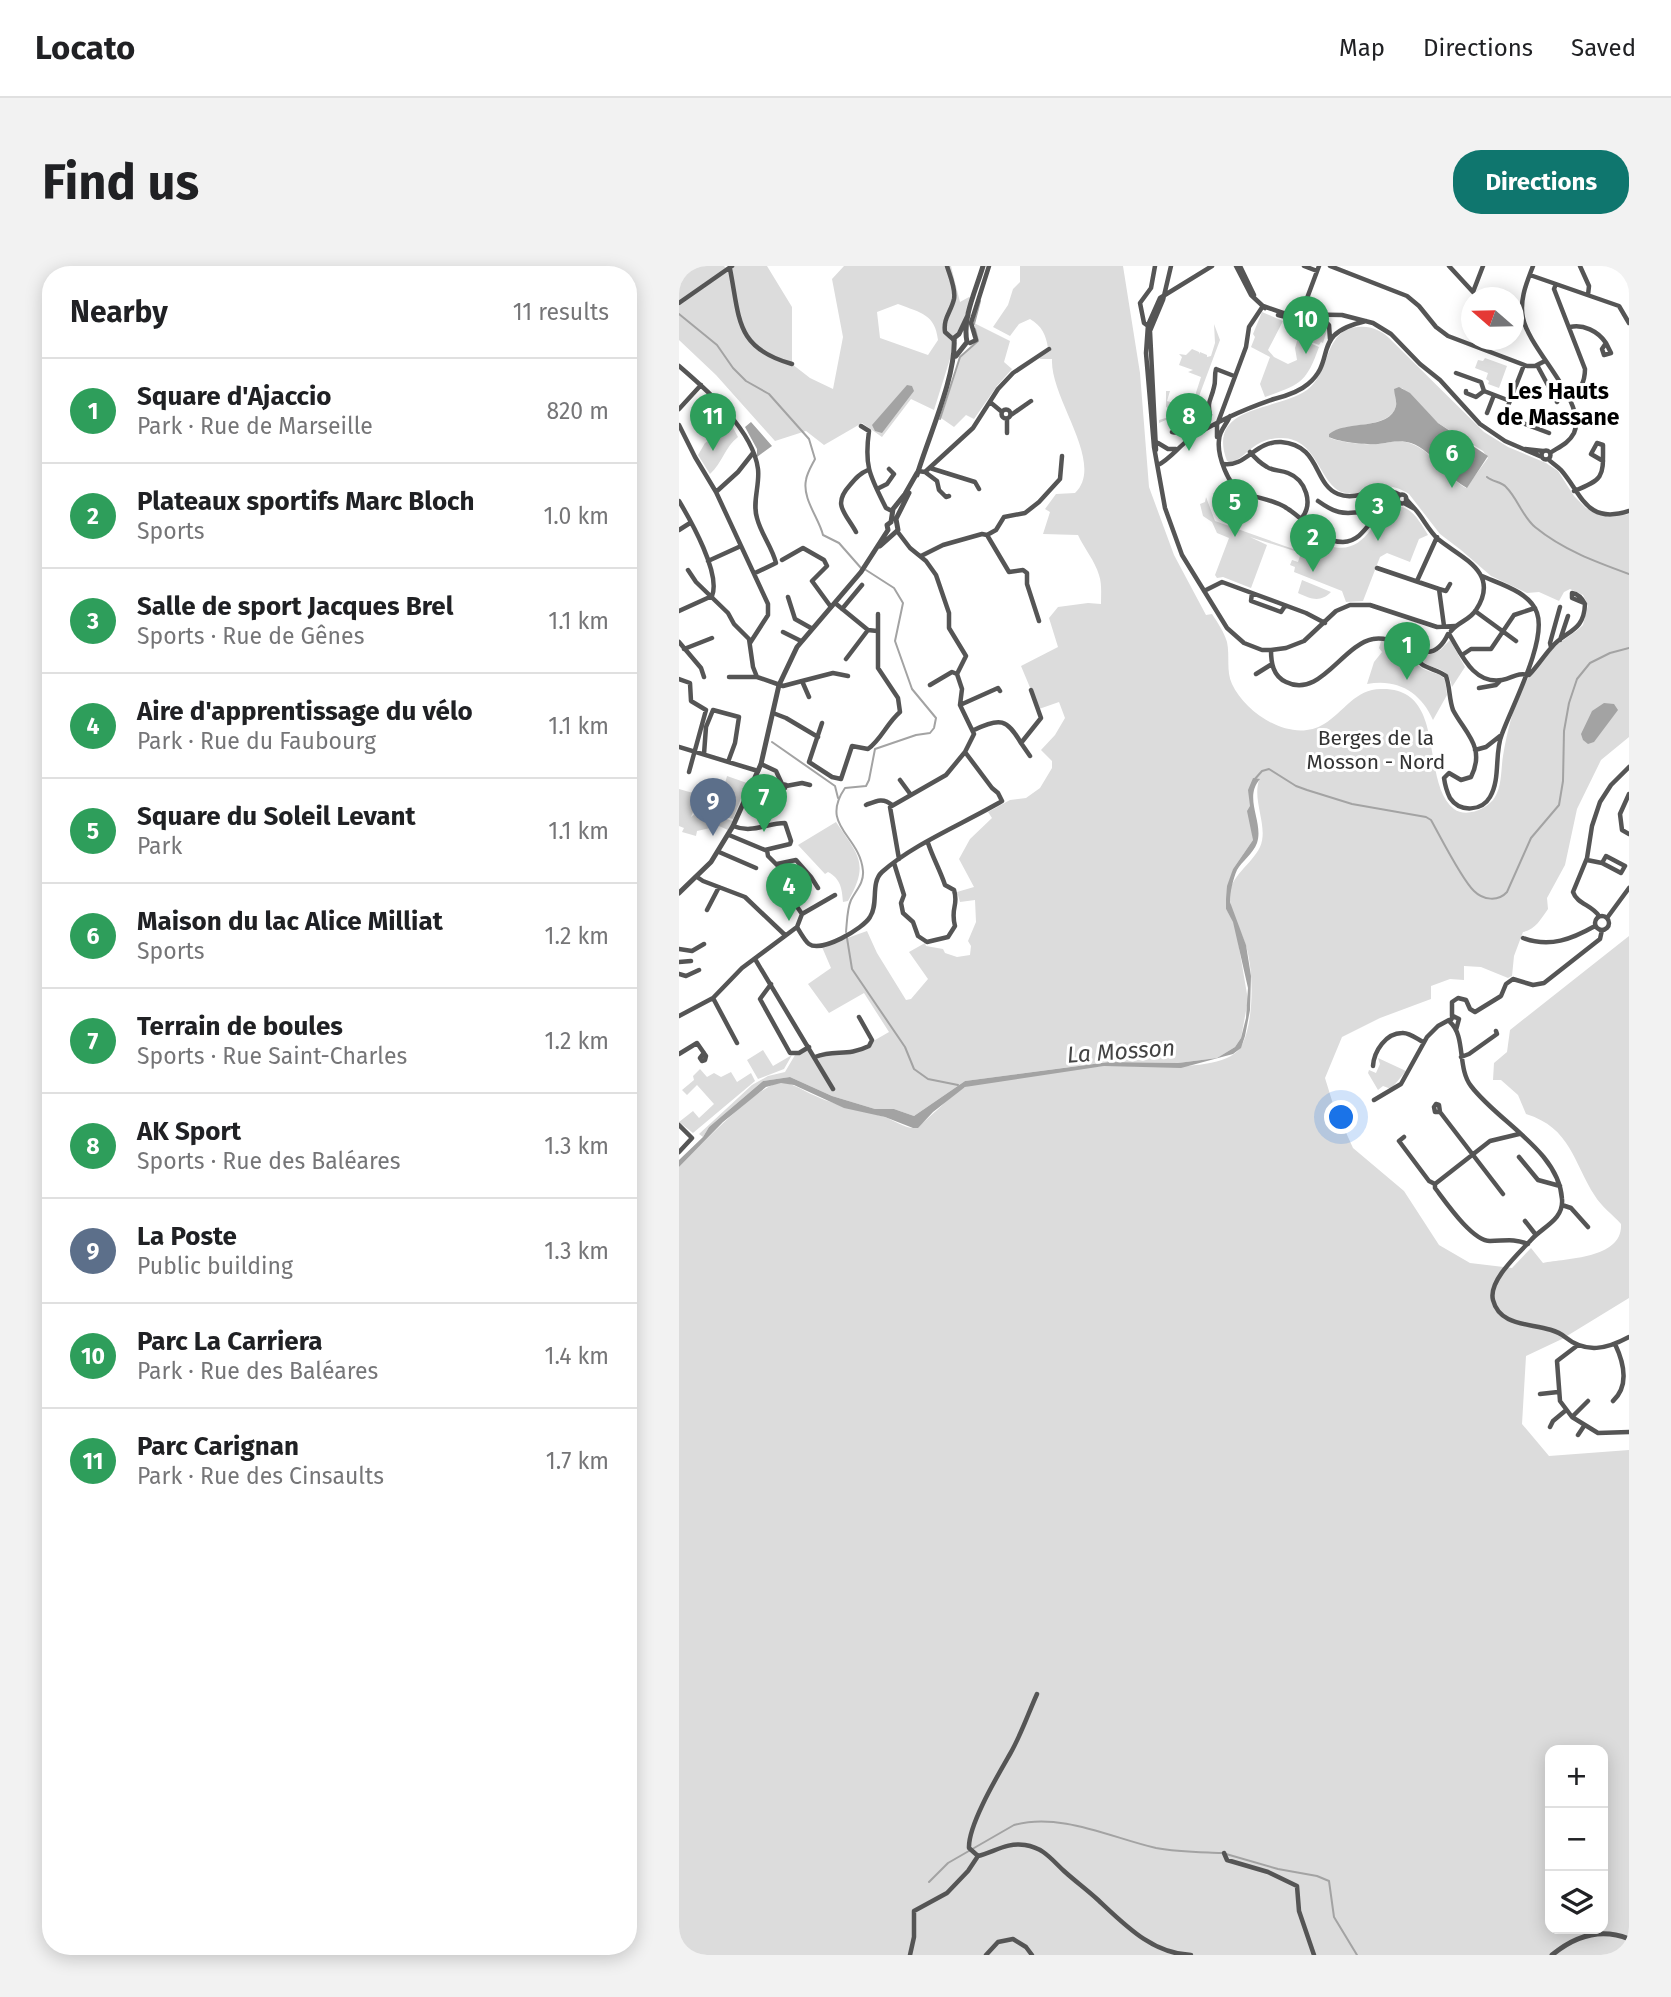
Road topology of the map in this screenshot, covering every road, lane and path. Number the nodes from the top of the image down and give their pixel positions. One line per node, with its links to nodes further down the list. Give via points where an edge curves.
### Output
1 (947, 266): 29 (street, via 954,292 945,332)
2 (983, 266): 29 (street)
3 (989, 266): 32 (street, via 971,323 976,338)
4 (1155, 266): 18 (street)
5 (1171, 266): 19 (street)
6 (1212, 266): 19 (street)
7 (1238, 266): 22 (street)
8 (1304, 266): 15 (street)
9 (1330, 266): 36 (street, via 1407,296 1448,336)
10 (1449, 266): 11 (street, via 1473,292)
11 (1483, 266)
12 (1533, 266): 16 (street)
13 (1580, 266): 20 (street)
14 (731, 267): 21 (street); 35 (street, via 744,332 764,354)
15 (1318, 268): 24 (street)
16 (1530, 275): 17 (street); 34 (street, via 1522,317)
17 (1556, 284): 20 (street); 28 (street)
18 (1151, 288): 19 (street); 27 (street, via 1140,303)
19 (1164, 295): 27 (street); 65 (street, via 1151,325 1149,344)
20 (1588, 295): 26 (street, via 1619,306)
21 (679, 303)
22 (1263, 306): 24 (street, via 1281,316); 40 (street, via 1249,327)
23 (1319, 315): 24 (street); 25 (street); 30 (street, via 1329,325)
24 (1301, 316)
25 (1369, 320): 30 (street, via 1345,327); 66 (street, via 1391,334 1480,424)
26 (1629, 323)
27 (1147, 326): 68 (street)
28 (1570, 327): 31 (street, via 1597,332); 45 (street, via 1585,374 1578,393)
29 (957, 339): 82 (street)
30 (1330, 339): 52 (street, via 1319,370 1308,384)
31 (1606, 342)
32 (970, 343)
33 (1049, 349): 48 (street, via 1013,373)
34 (1545, 361): 37 (street); 45 (street)
35 (792, 364)
36 (1524, 365): 37 (street); 47 (street)
37 (1537, 365): 49 (street)
38 (679, 366): 41 (street)
39 (1456, 373): 43 (street, via 1481,383)
40 (1234, 376): 54 (street); 57 (street, via 1216,369 1207,404 1210,415)
41 (701, 385): 50 (street); 71 (street, via 729,414)
42 (1466, 391): 43 (street, via 1476,397)
43 (1484, 391): 44 (street)
44 (1495, 395): 47 (street); 51 (street)
45 (1569, 399): 73 (street, via 1577,418 1573,435)
46 (1031, 401): 53 (street)
47 (1510, 401): 62 (street, via 1504,416)
48 (990, 402): 53 (street, via 1002,417); 81 (street, via 973,428)
49 (1557, 402)
50 (679, 409)
51 (1487, 413)
52 (1230, 416): 54 (street); 60 (street)
53 (1009, 417): 61 (street)
54 (1219, 421): 59 (street); 60 (street); 63 (street)
55 (679, 425): 87 (street)
56 (861, 426): 80 (street, via 869,431)
57 (1187, 431): 58 (street); 64 (street)
58 (1173, 432)
59 (1200, 432): 63 (street); 64 (street)
60 (1221, 432): 63 (street)
61 (1007, 433)
62 (1549, 433)
63 (1218, 438): 76 (street)
64 (1190, 439): 67 (street)
65 (1157, 443): 67 (street); 68 (street)
66 (1520, 448): 69 (street); 74 (street)
67 (1177, 449): 78 (street)
68 (1156, 450): 78 (street)
69 (1543, 451): 73 (street); 74 (street)
70 (1250, 452): 77 (street); 89 (street, via 1269,443 1291,444 1314,460 1328,486 1339,495 1387,489); 96 (street, via 1265,466 1290,474 1302,485 1308,508)
71 (753, 453): 87 (street); 110 (street, via 758,468 756,515 776,563)
72 (1062, 456): 102 (street, via 1060,479 1039,502 1025,513 1004,517)
73 (1549, 456): 74 (street); 86 (street)
74 (1542, 457)
75 (1603, 461): 86 (street, via 1597,481)
76 (1224, 464): 77 (street); 83 (street)
77 (1238, 464): 83 (street)
78 (1158, 465): 116 (street, via 1171,528)
79 (889, 469): 84 (street, via 894,474)
80 (867, 470): 84 (street); 101 (street, via 840,498)
81 (927, 470): 82 (street); 85 (street, via 975,482); 88 (street, via 939,490)
82 (917, 472): 92 (street)
83 (1229, 477): 96 (street, via 1240,492 1278,503)
84 (877, 489): 93 (street)
85 (979, 489)
86 (1574, 491): 94 (street, via 1581,501 1602,513)
87 (716, 492): 104 (street)
88 (949, 496)
89 (1402, 500): 95 (street); 103 (street)
90 (679, 501): 98 (street)
91 (1318, 501): 95 (street, via 1343,514)
92 (900, 505): 93 (street); 97 (street)
93 (892, 511): 97 (street)
94 (1629, 511)
95 (1377, 513): 96 (street, via 1362,533 1345,542 1323,537)
96 (1301, 519)
97 (894, 522): 100 (street); 100 (street, via 887,525)
98 (690, 523): 99 (street); 107 (street)
99 (679, 530)
100 (893, 531): 105 (street); 120 (street)
101 (856, 532)
102 (987, 535): 105 (street, via 943,545); 128 (street, via 1009,572 1027,573)
103 (1437, 537): 111 (street, via 1468,559); 112 (street)
104 (741, 546): 107 (street); 110 (street)
105 (921, 556): 149 (street, via 939,582 949,628 965,656)
106 (782, 560): 120 (street, via 803,548 824,560 827,566 812,581)
107 (708, 561): 117 (street)
108 (1377, 568): 112 (street)
109 (688, 570): 117 (street)
110 (755, 573): 141 (street, via 769,611)
111 (1482, 576): 122 (street, via 1524,596); 125 (street, via 1482,594)
112 (1417, 582): 115 (street)
113 (1450, 584): 115 (street, via 1446,591)
114 (862, 585): 123 (street)
115 (1439, 589): 131 (street)
116 (1204, 591): 129 (street, via 1220,582); 144 (street, via 1233,637)
117 (712, 596): 124 (street); 141 (street)
118 (788, 597): 130 (street, via 795,619)
119 (1584, 603): 137 (street, via 1580,624)
120 (833, 605): 123 (street); 130 (street)
121 (1560, 607): 142 (street)
122 (1535, 608): 135 (street, via 1514,615); 151 (street, via 1540,632)
123 (842, 609): 132 (street)
124 (679, 611)
125 (1475, 611): 131 (street); 135 (street)
126 (879, 614): 133 (street)
127 (1568, 616): 137 (street)
128 (1039, 621)
129 (1325, 623): 131 (street, via 1344,607 1363,604); 144 (street, via 1304,641)
130 (811, 628): 138 (street)
131 (1445, 629): 145 (street, via 1444,642 1433,650); 146 (street)
132 (867, 630): 133 (street); 147 (street)
133 (877, 631): 170 (street, via 878,668 898,698 900,712 875,744 867,749 852,746 841,779 809,761)
134 (783, 632): 138 (street)
135 (1503, 632): 139 (street); 146 (street, via 1491,649 1471,649)
136 (712, 638): 143 (street)
137 (1560, 640): 142 (street)
138 (801, 641): 159 (street)
139 (1515, 641)
140 (679, 642): 143 (street)
141 (750, 643): 155 (street)
142 (1551, 647): 151 (street, via 1538,666)
143 (684, 649): 153 (street)
144 (1271, 650): 148 (street)
145 (1415, 652): 148 (street, via 1395,640 1374,638 1357,645 1306,685 1282,680); 173 (street, via 1423,666 1446,676 1453,709 1470,733)
146 (1462, 655): 158 (street, via 1476,674)
147 (846, 659)
148 (1272, 664): 150 (street)
149 (957, 674): 160 (street); 165 (street, via 962,689)
150 (1256, 674)
151 (1525, 674): 158 (street); 169 (street)
152 (848, 676): 157 (street, via 834,673)
153 (705, 677)
154 (729, 677): 155 (street)
155 (757, 677): 159 (street)
156 (679, 680): 174 (street, via 690,683 691,701 706,710)
157 (801, 681): 159 (street); 164 (street)
158 (1500, 681): 161 (street)
159 (779, 685): 166 (street)
160 (930, 685)
161 (1479, 688)
162 (1031, 690): 171 (street, via 1041,718)
163 (1000, 691): 165 (street)
164 (809, 697)
165 (960, 705): 168 (street)
166 (773, 713): 170 (street); 179 (street)
167 (822, 723): 170 (street)
168 (974, 730): 171 (street, via 1005,722); 175 (street)
169 (1500, 736): 173 (street); 173 (street, via 1490,797 1483,805 1465,808 1453,802 1445,775 1471,777)
170 (818, 737)
171 (1021, 743): 177 (street)
172 (679, 747): 174 (street)
173 (1475, 750)
174 (696, 752): 176 (street); 182 (street)
175 (965, 752): 187 (street, via 946,775); 196 (street, via 1002,801)
176 (704, 754): 178 (street); 178 (street, via 712,710 725,712 739,717)
177 (1030, 756)
178 (728, 762): 181 (street)
179 (761, 764): 181 (street); 185 (street, via 776,771)
180 (1629, 767): 199 (street, via 1600,802)
181 (758, 771): 191 (street)
182 (689, 772)
183 (900, 780): 187 (street)
184 (810, 785): 185 (street)
185 (783, 786): 190 (street)
186 (1629, 793): 193 (street, via 1619,820)
187 (911, 796): 189 (street)
188 (866, 805): 189 (street, via 879,800)
189 (892, 805): 200 (street)
190 (763, 819)
191 (733, 826): 192 (street); 194 (street)
192 (747, 830): 195 (street); 197 (street, via 785,823 791,841)
193 (1629, 834)
194 (729, 835): 195 (street); 198 (street)
195 (742, 841): 197 (street)
196 (928, 843): 200 (street); 200 (street, via 945,885 954,890 957,899 951,911 955,926 948,937 927,942 918,936 901,908 904,895)
197 (767, 850): 202 (street)
198 (719, 852): 203 (street); 204 (street)
199 (1587, 860): 201 (street); 214 (street, via 1574,895)
200 (897, 861): 217 (street, via 877,877 870,918 863,926 815,946)
201 (1602, 863): 201 (street, via 1621,873 1625,866 1606,856)
202 (777, 864): 205 (street, via 796,860); 210 (street)
203 (756, 868)
204 (697, 877): 206 (street); 209 (street)
205 (811, 877): 207 (street); 210 (street)
206 (719, 887): 212 (street); 219 (street, via 745,897)
207 (818, 888)
208 (1629, 888): 215 (street)
209 (680, 889)
210 (788, 894): 213 (street)
211 (835, 895): 213 (street)
212 (707, 910)
213 (802, 914): 217 (street)
214 (1599, 916): 215 (street); 216 (street)
215 (1607, 918): 218 (street, via 1609,925)
216 (1595, 926): 218 (street); 220 (street, via 1560,942)
217 (797, 927): 219 (street)
218 (1602, 930): 232 (street, via 1600,939 1544,983 1513,979 1501,996 1473,1012 1460,997 1452,1002)
219 (785, 935): 223 (street)
220 (1523, 938)
221 (704, 944): 222 (street, via 692,951)
222 (679, 949)
223 (755, 958): 228 (street); 229 (street)
224 (691, 961): 225 (street)
225 (679, 962)
226 (699, 970): 227 (street)
227 (679, 974)
228 (771, 984): 236 (street); 236 (street, via 760,999 790,1053)
229 (713, 999): 230 (street); 235 (street)
230 (679, 1016)
231 (859, 1017): 239 (street, via 872,1040 869,1046 856,1053)
232 (1452, 1021): 234 (street, via 1438,1026); 240 (street)
233 (1496, 1031): 240 (street)
234 (1423, 1042): 241 (street, via 1398,1033 1381,1045); 243 (street, via 1401,1084)
235 (737, 1043)
236 (809, 1047): 239 (street)
237 (704, 1053): 238 (street, via 697,1043)
238 (679, 1054)
239 (815, 1057): 242 (street)
240 (1461, 1057): 246 (street, via 1471,1087)
241 (1373, 1066)
242 (833, 1089)
243 (1374, 1100)
244 (1440, 1112): 249 (street)
245 (679, 1125): 248 (street, via 692,1138)
246 (1519, 1134): 249 (street, via 1490,1141); 252 (street, via 1543,1156)
247 (1404, 1137): 251 (street, via 1399,1141)
248 (679, 1152)
249 (1472, 1155): 251 (street); 253 (street)
250 (1519, 1157): 252 (street, via 1538,1180)
251 (1435, 1184): 258 (street, via 1458,1218 1485,1240 1512,1238)
252 (1560, 1186): 254 (street)
253 (1503, 1194)
254 (1562, 1205): 256 (street, via 1571,1208); 257 (street, via 1552,1222)
255 (1525, 1221): 257 (street)
256 (1588, 1227)
257 (1536, 1235): 258 (street)
258 (1528, 1244): 261 (street, via 1494,1284 1497,1309 1506,1318 1550,1328)
259 (1629, 1338): 260 (street)
260 (1615, 1344): 261 (street, via 1593,1349); 265 (street, via 1624,1362 1625,1391)
261 (1578, 1345): 262 (street, via 1557,1361)
262 (1558, 1392): 263 (street); 266 (street)
263 (1540, 1394)
264 (1588, 1401): 267 (street)
265 (1613, 1401)
266 (1565, 1411): 267 (street); 269 (street)
267 (1571, 1418): 268 (street)
268 (1584, 1426): 270 (street, via 1598,1433); 271 (street)
269 (1550, 1427)
270 (1629, 1432)
271 (1578, 1435)
272 (1037, 1694): 274 (street, via 975,1822 969,1848)
273 (1224, 1853): 280 (street, via 1227,1860 1295,1884)
274 (978, 1856): 276 (street, via 947,1893 914,1911); 279 (street, via 1010,1845 1040,1850 1139,1936 1174,1954)
275 (1629, 1939): 281 (street, via 1593,1934 1574,1939)
276 (910, 1955)
277 (986, 1955): 278 (street, via 998,1942 1013,1939)
278 (1032, 1955)
279 (1192, 1955)
280 (1314, 1955)
281 (1552, 1955)

